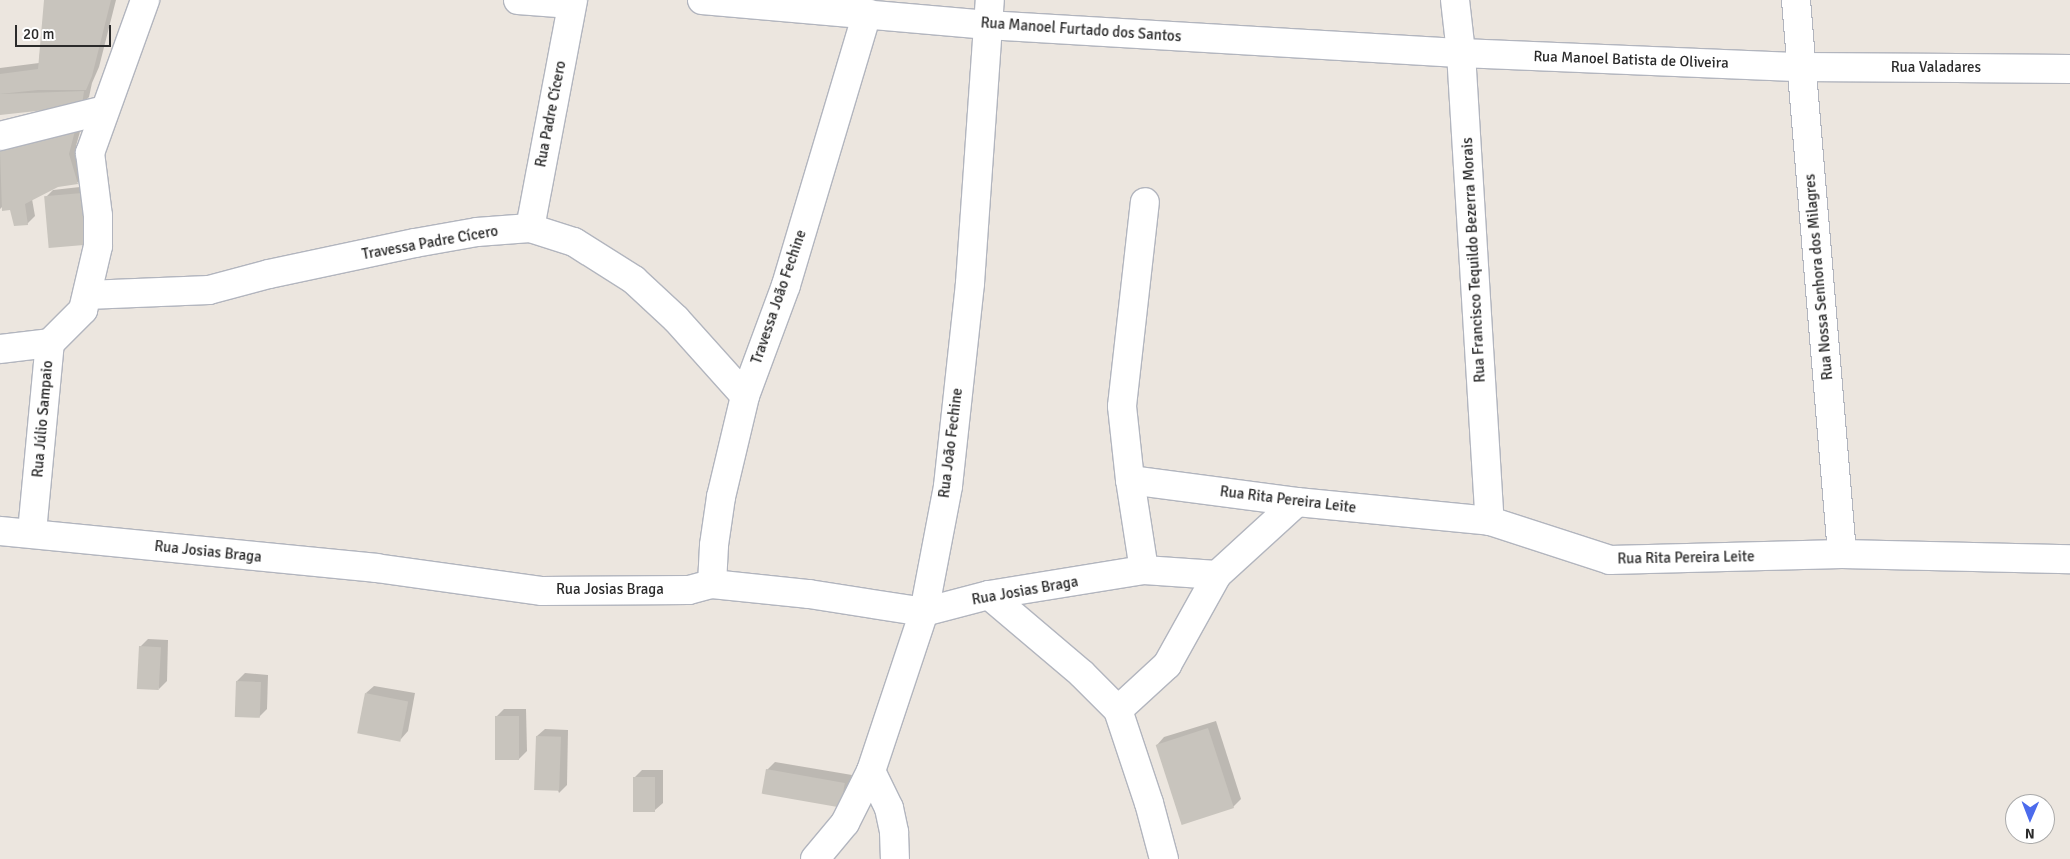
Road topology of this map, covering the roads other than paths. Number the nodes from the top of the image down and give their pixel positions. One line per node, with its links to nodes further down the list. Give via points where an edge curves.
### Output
1 (145, 0): 12 (street, Rua Júlio Sampaio)
2 (518, 0): 6 (street)
3 (702, 0): 7 (street, Rua Manoel Furtado dos Santos)
4 (1455, 0): 9 (street, Rua Francisco Tequildo Bezerra Morais)
5 (1796, 0): 10 (street, Rua Nossa Senhora dos Milagres)
6 (572, 2): 15 (street, Rua Padre Cícero)
7 (867, 13): 8 (street, Rua Manoel Furtado dos Santos); 19 (street, Travessa João Fechine, via 786,285)
8 (989, 13): 9 (street, Rua Manoel Furtado dos Santos); 31 (street, Rua João Fechine, via 969,292 948,486)
9 (1461, 53): 10 (street, Rua Manoel Batista de Oliveira); 22 (street, Rua Francisco Tequildo Bezerra Morais)
10 (1801, 67): 11 (street, Rua Valadares); 25 (street, Rua Nossa Senhora dos Milagres)
11 (2070, 70)
12 (104, 110): 13 (street); 16 (street, Rua Júlio Sampaio, via 90,152 98,216 98,246)
13 (0, 136)
14 (1145, 202): 20 (street, via 1122,406)
15 (530, 228): 16 (street, Travessa Padre Cícero, via 477,232 424,242 268,274 209,290); 19 (street, Travessa Padre Cícero, via 574,242 634,280 676,320)
16 (87, 295): 17 (street, Rua Júlio Sampaio, via 83,310)
17 (50, 343): 18 (street); 24 (street, Rua Júlio Sampaio)
18 (0, 349)
19 (745, 396): 29 (street, Travessa João Fechine, via 721,497)
20 (1130, 480): 21 (street, Rua Rita Pereira Leite); 27 (street)
21 (1297, 502): 22 (street, Rua Rita Pereira Leite); 28 (street)
22 (1490, 521): 25 (street, Rua Rita Pereira Leite, via 1610,560)
23 (0, 531): 24 (street, Rua Josias Braga)
24 (32, 532): 29 (street, Rua Josias Braga, via 376,568 542,591 690,590)
25 (1842, 554): 26 (street, Rua Rita Pereira Leite)
26 (2070, 559)
27 (1144, 570): 28 (street, Rua Josias Braga); 30 (street, Rua Josias Braga)
28 (1217, 575): 32 (street, via 1167,665)
29 (712, 584): 31 (street, Rua Josias Braga, via 809,594)
30 (989, 595): 31 (street, Rua Josias Braga); 32 (street, via 1082,674)
31 (924, 612): 33 (street, Rua João Fechine)
32 (1118, 710): 36 (street)
33 (872, 771): 34 (street, Rua João Fechine, via 845,823); 35 (street, via 889,808)
34 (815, 859)
35 (895, 859)
36 (1164, 859)

